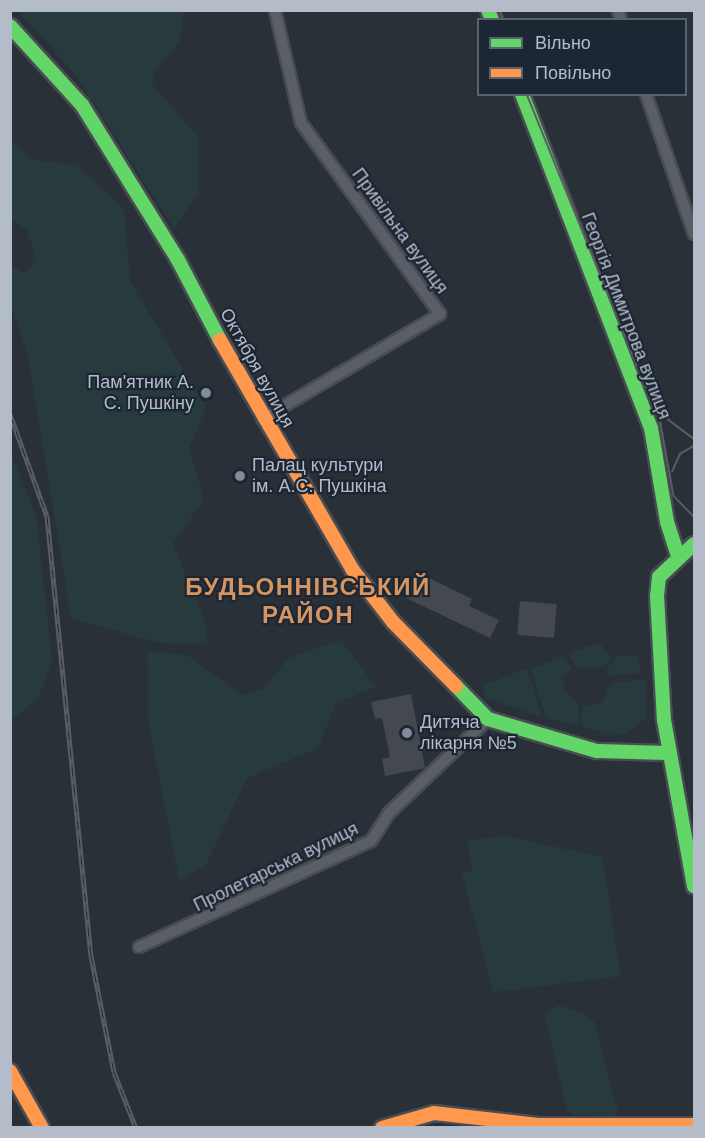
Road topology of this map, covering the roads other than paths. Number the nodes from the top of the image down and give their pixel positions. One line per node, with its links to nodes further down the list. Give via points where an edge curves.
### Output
1 (275, 10): 7 (street, Привільна вулиця, via 301,123 440,315)
2 (10, 26): 7 (main road, Октября вулиця, via 82,105 178,260)
3 (523, 96): 9 (main road, Георгія Димитрова вулиця, via 651,428 666,522)
4 (647, 96): 5 (street)
5 (692, 220): 6 (street)
6 (694, 234)
7 (262, 419): 10 (main road, Октября вулиця, via 381,609)
8 (694, 544): 9 (main road)
9 (678, 555): 11 (main road, via 659,577 657,596)
10 (488, 719): 11 (main road, Октября вулиця, via 597,751); 13 (street, Пролетарська вулиця, via 389,813 371,841)
11 (668, 753): 12 (main road)
12 (694, 886)
13 (139, 947)
14 (10, 1071): 16 (main road)
15 (694, 1125): 17 (main road, via 540,1125 434,1113)
16 (42, 1128)
17 (382, 1128)

